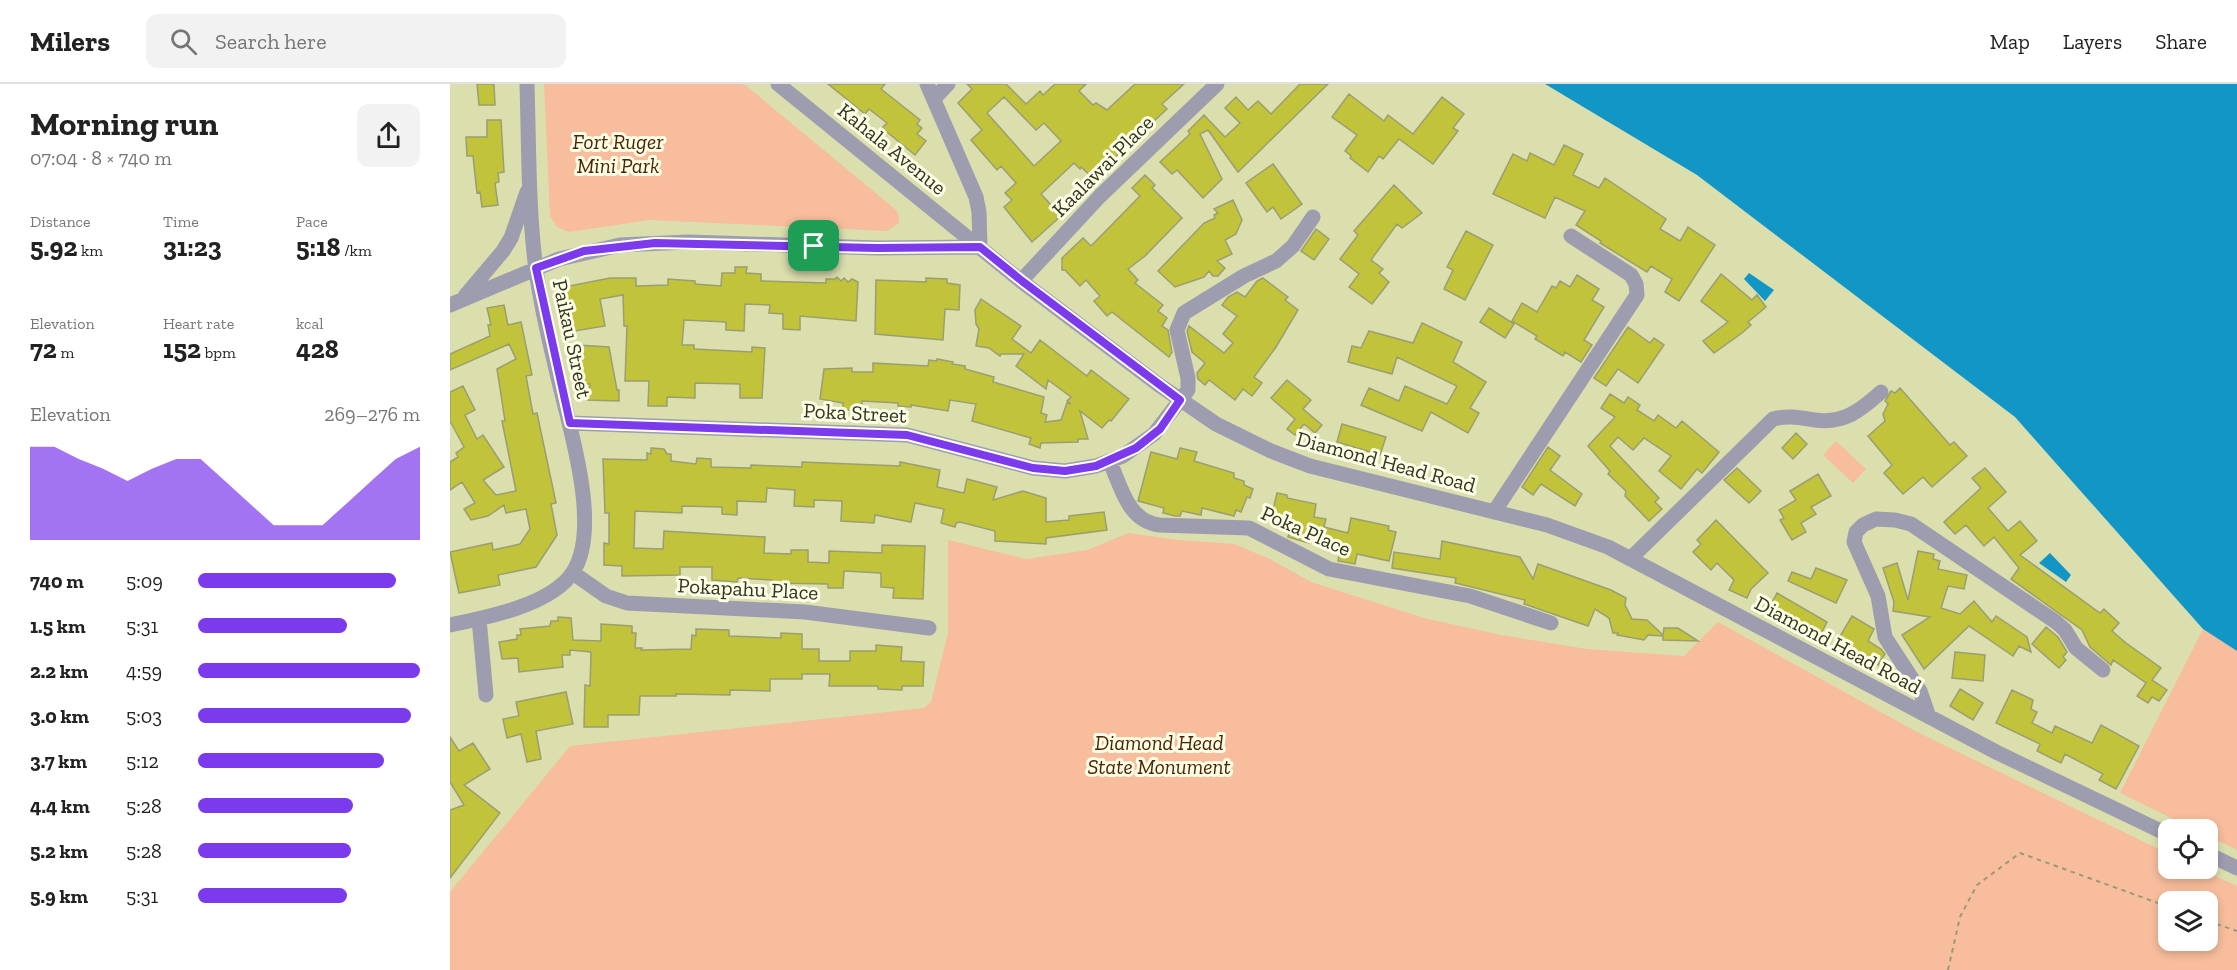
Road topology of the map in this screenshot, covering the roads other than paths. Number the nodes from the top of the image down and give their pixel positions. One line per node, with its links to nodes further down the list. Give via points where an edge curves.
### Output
1 (527, 84): 7 (street, Paikau Street)
2 (778, 84): 10 (street, Kahala Avenue)
3 (927, 84): 6 (street)
4 (948, 84): 6 (street)
5 (1216, 84): 12 (street, Kaalawai Place, via 1100,196)
6 (934, 99): 10 (street, via 976,197)
7 (530, 183): 11 (street, Paikau Street); 13 (street, via 503,251)
8 (1313, 217): 15 (street, via 1285,254 1180,318 1177,330 1189,383)
9 (1570, 236): 18 (street, via 1630,275 1637,295)
10 (980, 247): 11 (street, via 655,243 584,251); 12 (street, Diamond Head Road)
11 (536, 268): 13 (street); 16 (street, Paikau Street)
12 (1022, 281): 15 (street, Diamond Head Road)
13 (456, 302)
14 (1881, 392): 19 (street, via 1857,413 1841,420 1785,416 1773,419)
15 (1180, 400): 17 (street, Poka Street, via 1154,435); 18 (street, Diamond Head Road, via 1234,434 1290,459)
16 (570, 423): 17 (street, Poka Street, via 907,435 1049,470 1081,469); 20 (street, Paikau Street, via 585,513 583,543)
17 (1110, 462): 22 (street, Poka Place, via 1131,509 1146,522 1249,528 1329,568 1470,596)
18 (1494, 512): 19 (street, Diamond Head Road, via 1568,532)
19 (1630, 559): 27 (street, Diamond Head Road)
20 (573, 573): 21 (street, via 541,597); 24 (street, Pokapahu Place, via 606,596 627,603 805,612)
21 (478, 620): 23 (street); 26 (street)
22 (1551, 623)
23 (450, 624)
24 (929, 628)
25 (2103, 670): 27 (street, via 2076,648 2056,622 1911,524 1876,519 1856,532 1854,542 1878,596 1885,637 1920,691)
26 (486, 695)
27 (1929, 717): 28 (street, Diamond Head Road)
28 (2158, 831)
29 (2218, 859): 30 (street)
30 (2237, 868)

